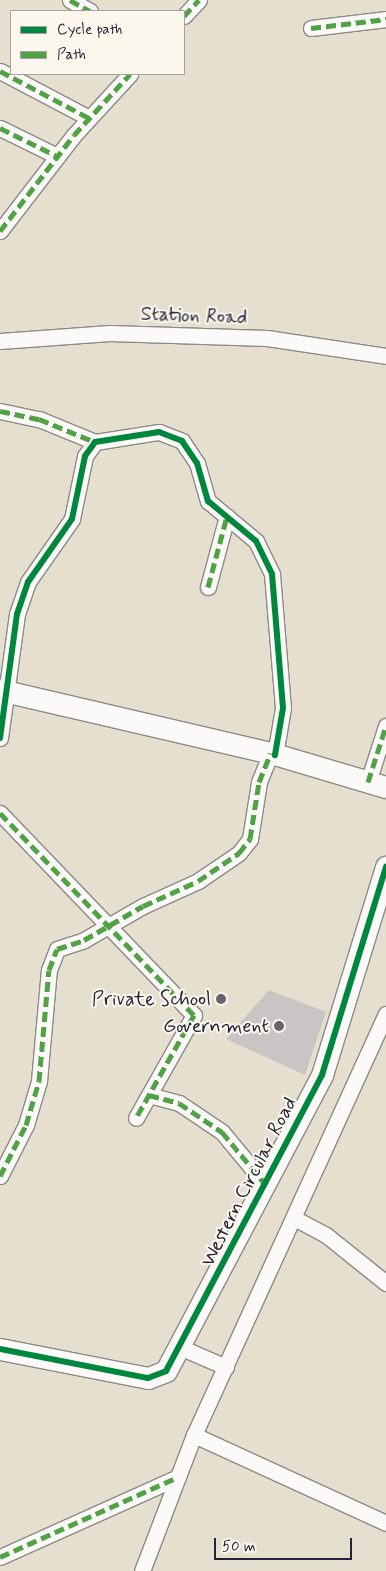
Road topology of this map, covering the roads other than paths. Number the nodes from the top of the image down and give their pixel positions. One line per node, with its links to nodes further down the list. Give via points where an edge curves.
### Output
1 (70, 0): 3 (street)
2 (199, 0): 4 (street)
3 (88, 10)
4 (185, 15)
5 (386, 19): 6 (street)
6 (311, 28)
7 (0, 71): 9 (street)
8 (129, 75): 9 (street)
9 (89, 118): 11 (street)
10 (0, 128): 11 (street)
11 (57, 156): 12 (street)
12 (0, 231)
13 (0, 341): 14 (street, Station Road, via 110,333 267,338)
14 (386, 356)
15 (0, 411): 16 (street, via 39,419)
16 (95, 442): 17 (street, via 159,432 182,441 197,463 208,501); 19 (street, via 85,456 72,518 41,560 23,596 11,638)
17 (227, 516): 18 (street); 22 (street, via 256,541 275,589 283,708)
18 (208, 587)
19 (5, 691): 21 (street); 22 (street)
20 (386, 726): 23 (street)
21 (0, 738)
22 (273, 754): 23 (street); 26 (street, via 259,782 250,839 240,853 198,881)
23 (377, 785)
24 (0, 813): 26 (street)
25 (386, 867): 31 (street, Western Circular Road, via 322,1075)
26 (107, 928): 28 (street, via 194,1015); 30 (street, via 57,950 49,970 39,1081 26,1125)
27 (386, 1014): 32 (street)
28 (149, 1095): 29 (street); 31 (street, via 179,1103 222,1132)
29 (136, 1118)
30 (0, 1176)
31 (266, 1185): 34 (street, Western Circular Road)
32 (294, 1218): 33 (street, via 326,1236); 36 (street)
33 (386, 1283)
34 (182, 1348): 35 (street, Western Circular Road, via 166,1372 148,1378); 36 (street)
35 (0, 1349)
36 (226, 1367): 37 (street)
37 (194, 1436): 38 (street); 39 (street)
38 (178, 1477): 40 (street); 41 (street)
39 (386, 1523)
40 (0, 1557)
41 (142, 1571)

